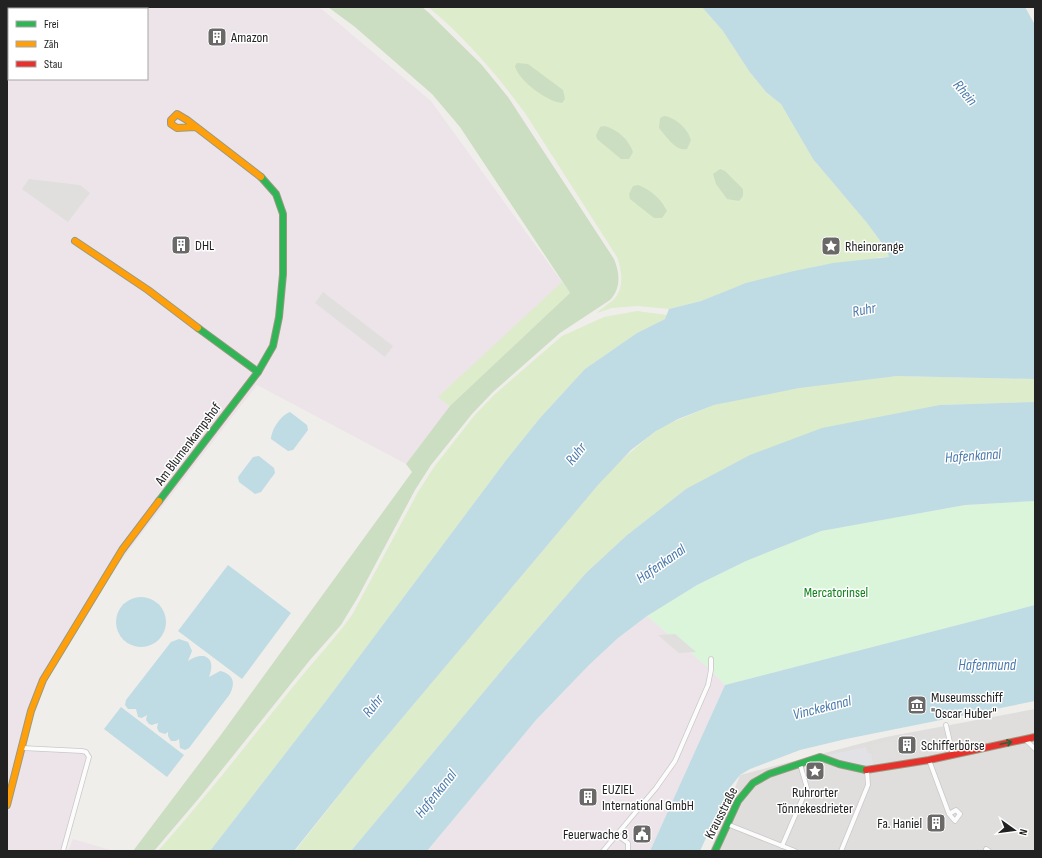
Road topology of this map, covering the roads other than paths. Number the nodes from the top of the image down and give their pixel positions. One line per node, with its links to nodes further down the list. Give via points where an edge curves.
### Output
1 (195, 127): 1 (street, Am Blumenkampshof, via 177,128 171,124 172,117 177,114 182,116); 3 (street, Am Blumenkampshof, via 265,180 279,198 283,210 285,229 278,325 272,347)
2 (75, 241): 3 (street, via 148,290)
3 (258, 372): 8 (street, Am Blumenkampshof, via 117,557 41,684)
4 (711, 659): 17 (street, via 708,685 675,761)
5 (946, 725): 10 (street)
6 (1035, 737): 7 (street)
7 (1025, 739): 9 (street); 10 (street, one-way to 7)
8 (22, 748): 14 (street, Am Blumenkampshof); 19 (street, via 82,751 89,757)
9 (1035, 749)
10 (953, 755): 11 (street)
11 (929, 760): 13 (street); 15 (street)
12 (800, 764): 13 (street, Krausstraße, via 820,757); 16 (street, Krausstraße, via 769,774 753,783 738,800); 18 (street, via 807,788)
13 (864, 770): 24 (street, via 868,785)
14 (7, 805)
15 (949, 814)
16 (727, 824): 18 (street); 22 (street, Krausstraße)
17 (617, 835): 20 (street); 21 (street, via 628,843)
18 (782, 846): 23 (street)
19 (63, 851)
20 (603, 851)
21 (628, 851)
22 (715, 851)
23 (795, 851)
24 (841, 851)

